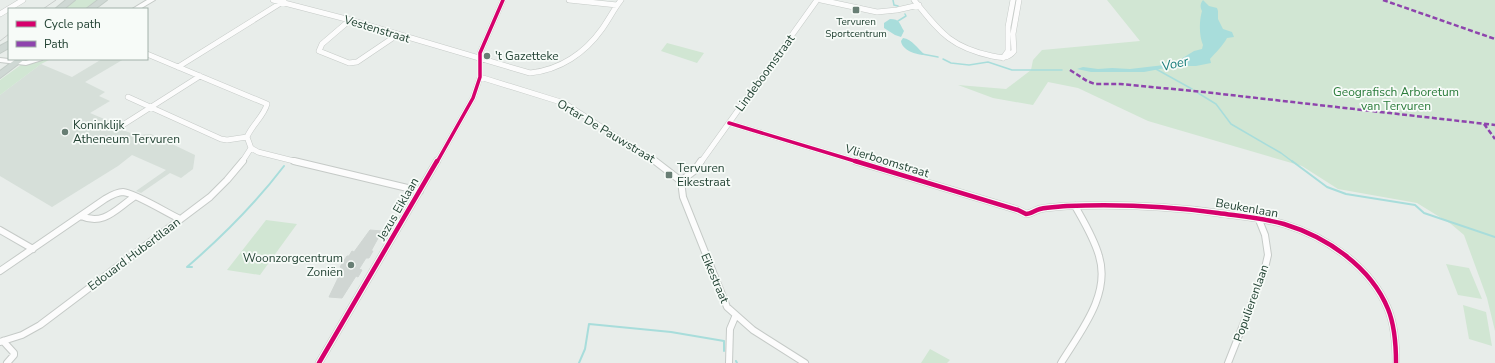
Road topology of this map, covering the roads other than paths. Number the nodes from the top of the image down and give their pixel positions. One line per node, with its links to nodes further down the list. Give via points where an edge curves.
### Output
1 (23, 0): 17 (street)
2 (71, 0): 18 (main road)
3 (103, 0): 19 (main road)
4 (152, 0): 20 (street)
5 (273, 0): 14 (street, Vestenstraat)
6 (504, 0): 25 (street, Jezus Eiklaan, via 480,53)
7 (569, 0): 16 (street)
8 (621, 0): 16 (street, Vestenstraat)
9 (817, 0): 35 (street, Lindeboomstraat)
10 (821, 0): 15 (street, via 877,12)
11 (914, 0): 15 (street)
12 (1013, 0): 24 (street, via 1008,27 1008,51)
13 (1019, 0): 24 (street, via 1013,34 1014,51 1009,57)
14 (284, 1): 21 (street, Vestenstraat); 29 (street)
15 (918, 5): 24 (street, via 942,35 952,42 969,50)
16 (617, 6): 25 (street, Vestenstraat, via 596,37 582,50 547,71 530,73)
17 (10, 8)
18 (60, 8)
19 (91, 8)
20 (137, 8)
21 (350, 20): 22 (street, Vestenstraat); 22 (street, via 322,44 319,51 349,63 357,62)
22 (397, 35): 25 (street, Vestenstraat)
23 (148, 54): 29 (street)
24 (1003, 58)
25 (480, 59): 32 (street, Jezus Eiklaan)
26 (0, 60): 27 (street)
27 (19, 60): 28 (street, via 29,63); 30 (main road)
28 (37, 60)
29 (178, 67): 31 (street)
30 (0, 75)
31 (200, 76): 34 (street); 37 (street, via 267,104 266,110 253,124)
32 (480, 78): 39 (street, Ortar De Pauwstraat, via 564,103 640,150); 40 (street, Jezus Eiklaan, via 472,98)
33 (128, 97): 34 (street)
34 (151, 108): 36 (street); 37 (street, via 221,139)
35 (729, 123): 39 (street, Lindeboomstraat, via 694,171); 43 (street, Vlierboomstraat, via 1018,210 1023,214 1028,215)
36 (118, 128)
37 (247, 137): 38 (street)
38 (251, 148): 40 (street, via 266,156); 45 (street, Edouard Hubertilaan, via 240,166 219,189)
39 (681, 181): 50 (street, Eikestraat, via 683,197 721,294)
40 (420, 191): 53 (street, Jezus Eiklaan)
41 (134, 197): 44 (street, via 124,192 112,195); 44 (street, via 99,220 93,221); 45 (street)
42 (1075, 206): 43 (street, Beukenlaan); 46 (street, Beukenlaan, via 1165,208); 56 (street, via 1094,245 1102,274 1094,307)
43 (1038, 209)
44 (81, 216): 48 (street)
45 (180, 219): 51 (street, Edouard Hubertilaan, via 40,325 22,336)
46 (1259, 220): 57 (street, Populierenlaan, via 1265,235 1268,255 1264,272); 58 (street, Beukenlaan, via 1283,224 1314,235 1360,268 1376,287 1388,308 1395,337)
47 (0, 230): 48 (street)
48 (33, 249): 49 (street)
49 (0, 271)
50 (735, 317): 54 (street, via 730,329); 55 (street, Eikestraat)
51 (1, 341): 52 (street, Edouard Hubertilaan, via 14,352)
52 (7, 363)
53 (319, 363)
54 (729, 363)
55 (805, 363)
56 (1061, 363)
57 (1228, 363)
58 (1396, 363)

